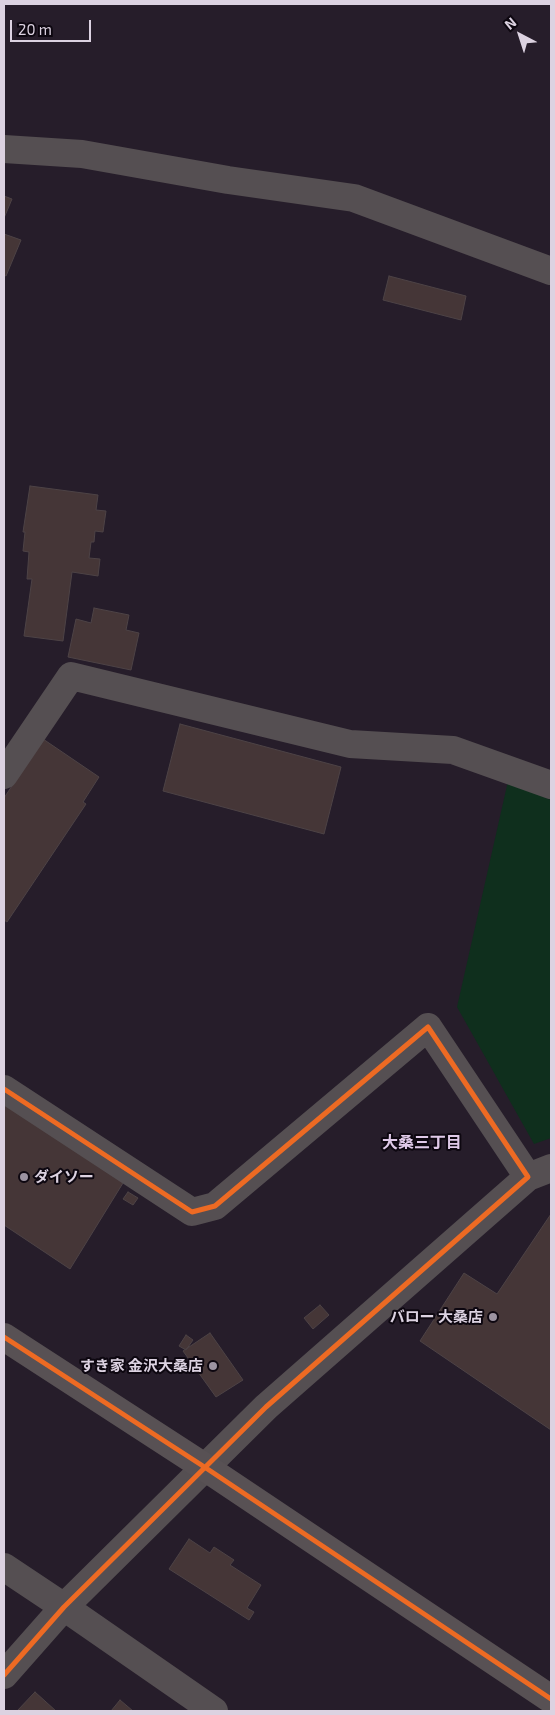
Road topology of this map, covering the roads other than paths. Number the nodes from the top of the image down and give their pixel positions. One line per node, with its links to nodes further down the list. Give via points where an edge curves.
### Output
1 (4, 149): 2 (street, via 82,154 354,198)
2 (551, 271)
3 (4, 774): 4 (street, via 71,676 350,744 453,750)
4 (551, 785)
5 (4, 1089): 6 (street, via 192,1212 215,1206 428,1027)
6 (540, 1172): 8 (street, via 266,1407)
7 (4, 1337): 8 (street)
8 (206, 1468): 10 (street); 12 (street)
9 (4, 1567): 10 (street)
10 (64, 1607): 11 (street); 13 (street)
11 (4, 1675)
12 (551, 1699)
13 (214, 1711)

